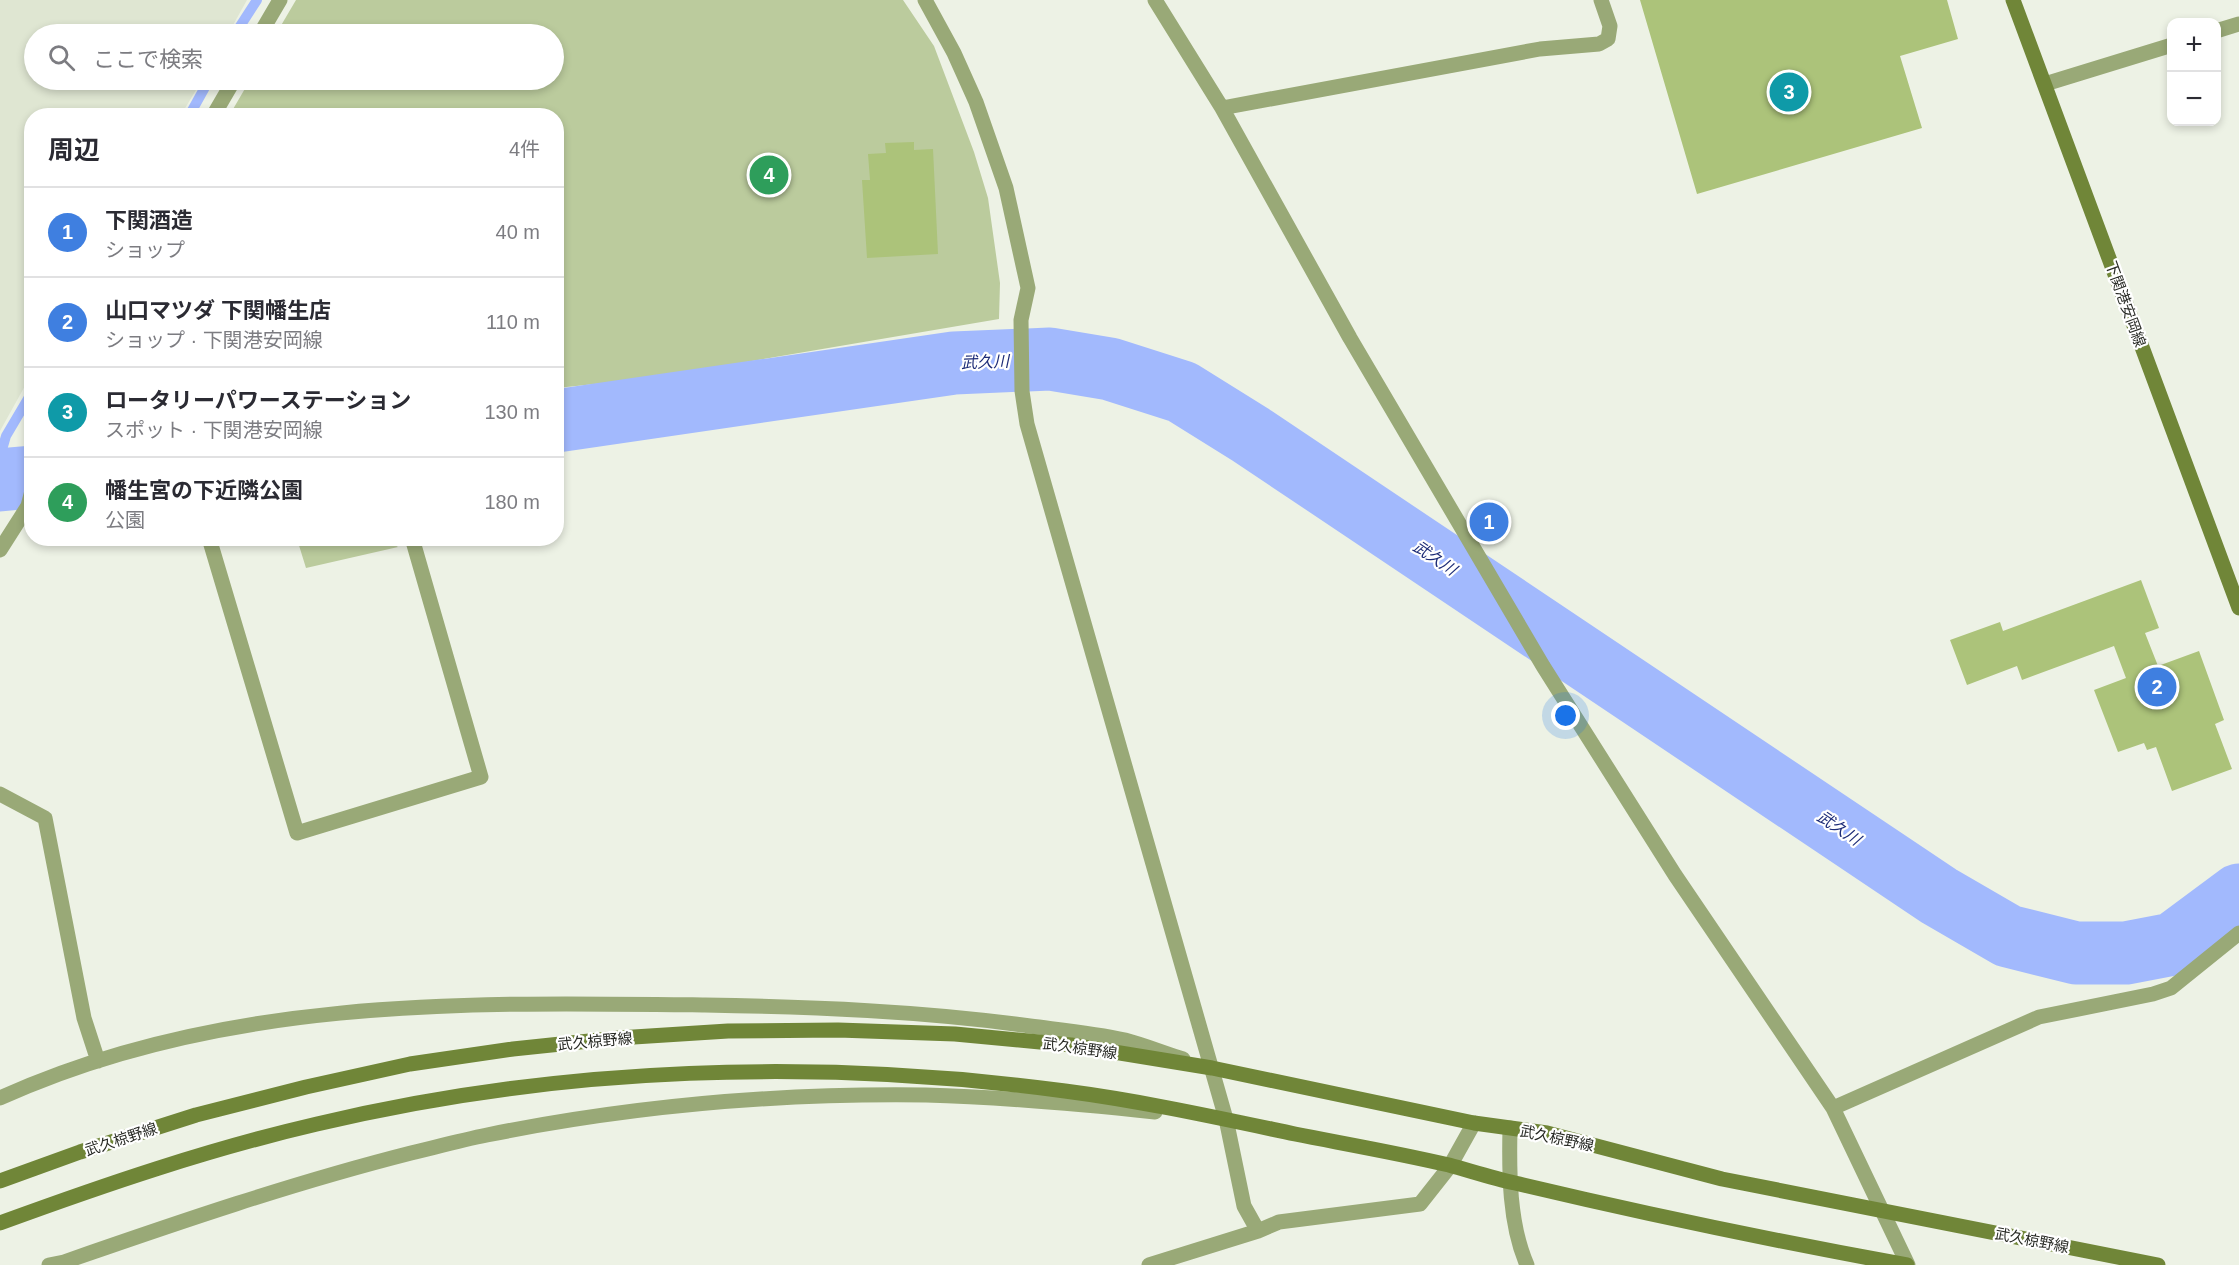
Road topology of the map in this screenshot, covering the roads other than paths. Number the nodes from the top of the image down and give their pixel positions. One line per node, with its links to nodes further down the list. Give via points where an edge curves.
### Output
1 (280, 0): 6 (street)
2 (925, 0): 22 (street, via 976,102 1006,188 1028,288 1021,320 1022,392 1027,424)
3 (1155, 0): 13 (street)
4 (1601, 0): 13 (street, via 1610,26 1608,39 1599,44 1540,49)
5 (2013, 0): 10 (main road, 下関港安岡線)
6 (266, 24)
7 (2239, 24): 8 (street)
8 (2221, 30)
9 (2167, 47): 10 (street)
10 (2044, 84): 18 (main road, 下関港安岡線)
11 (228, 90): 12 (street)
12 (218, 108)
13 (1222, 108): 24 (street, via 1350,338 1543,666 1674,875)
14 (24, 519): 17 (street)
15 (211, 546): 16 (street, via 297,833 481,777)
16 (414, 546)
17 (0, 550)
18 (2239, 608)
19 (0, 794): 21 (street, via 45,818 84,1018)
20 (2239, 933): 24 (street, via 2171,988 2039,1017)
21 (98, 1061): 22 (street, via 169,1040 309,1015 486,1005 608,1004 955,1016 1126,1041); 23 (street)
22 (1212, 1068): 25 (street); 26 (main road, 武久椋野線); 29 (main road, 武久椋野線, via 1071,1045 955,1034 750,1031 618,1038 410,1064 306,1087 196,1115)
23 (0, 1098)
24 (1833, 1107): 31 (street)
25 (1226, 1119): 28 (main road); 32 (main road, via 1066,1091 956,1079 745,1073 623,1077 510,1088 317,1124 207,1153); 33 (street, via 1244,1206); 34 (street, via 1117,1107 927,1095 817,1096 603,1115 485,1135 359,1166)
26 (1474, 1123): 27 (main road, 武久椋野線); 28 (street)
27 (1510, 1128): 30 (street); 31 (main road, 武久椋野線, via 1547,1133 1722,1179)
28 (1450, 1166): 30 (main road); 33 (street, via 1420,1204 1279,1222)
29 (0, 1181)
30 (1509, 1182): 36 (street); 37 (main road, via 1730,1232)
31 (1882, 1209): 37 (street); 38 (main road, 武久椋野線)
32 (0, 1223)
33 (1258, 1231): 35 (street)
34 (49, 1265)
35 (1149, 1265)
36 (1527, 1265)
37 (1907, 1265)
38 (2157, 1265)

